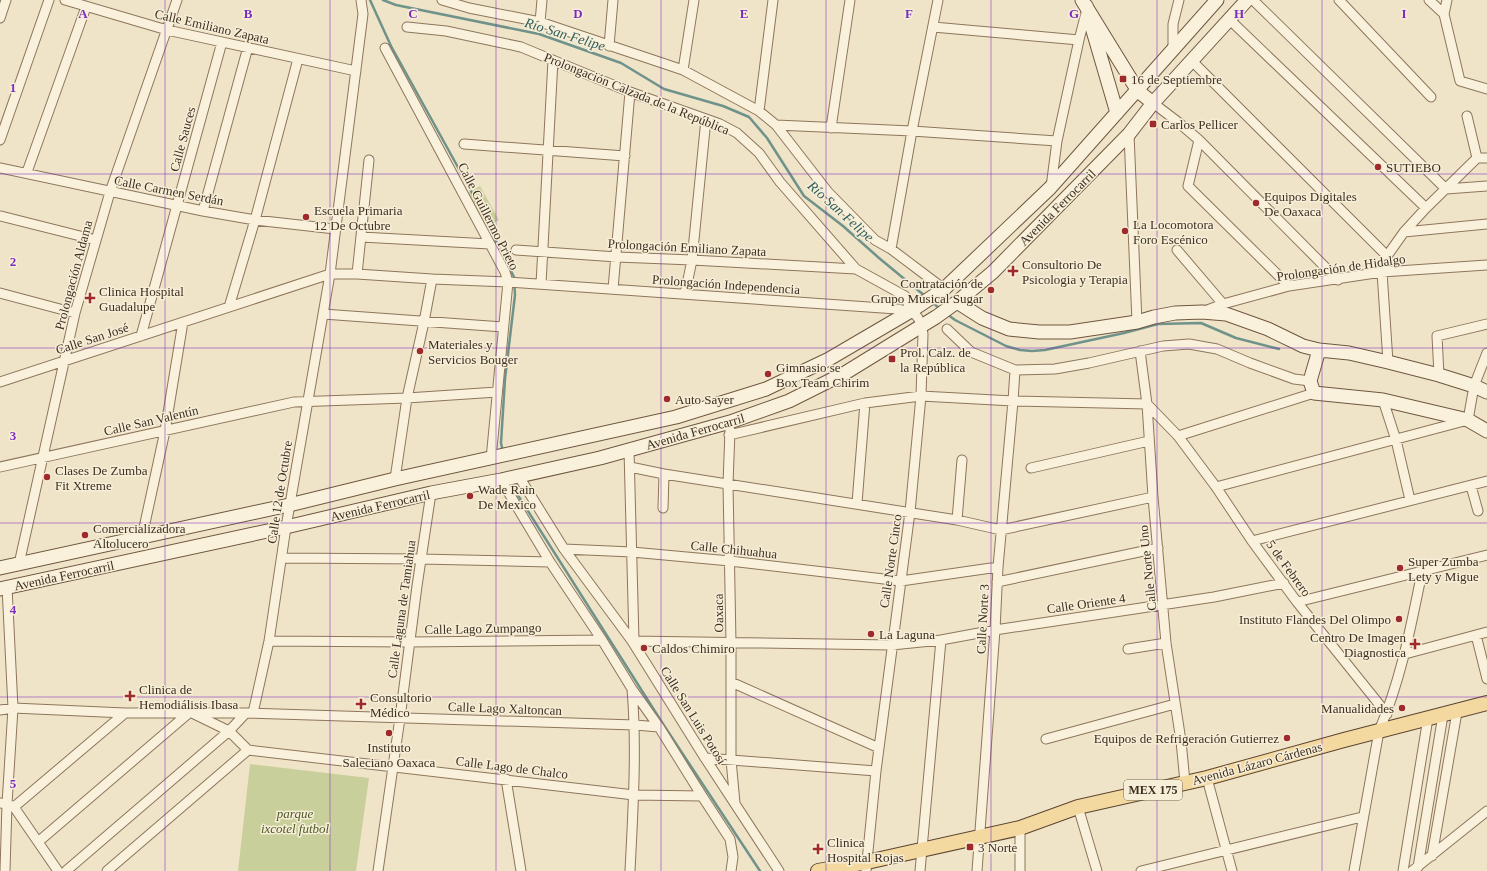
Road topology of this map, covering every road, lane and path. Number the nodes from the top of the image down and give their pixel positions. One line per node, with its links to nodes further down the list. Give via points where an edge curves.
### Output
1 (6, 0): 24 (street)
2 (49, 0): 48 (street)
3 (64, 0): 22 (street, Calle Emiliano Zapata)
4 (177, 0): 29 (street, Prolongación Aldama)
5 (361, 0): 40 (street, Calle 12 de Octubre, via 363,14)
6 (442, 0): 21 (street)
7 (542, 0): 26 (street)
8 (613, 0): 32 (street)
9 (694, 0): 39 (street)
10 (773, 0): 46 (street)
11 (850, 0): 52 (street)
12 (938, 0): 28 (street)
13 (1179, 0): 35 (street, via 1173,24)
14 (1217, 0): 35 (main road, Avenida Ferrocarril)
15 (1247, 0): 25 (main road, Avenida Ferrocarril)
16 (1253, 0): 68 (street)
17 (1339, 0): 44 (street)
18 (1430, 0): 23 (street)
19 (1447, 0): 23 (street)
20 (1086, 3): 30 (street); 42 (main road); 47 (main road)
21 (470, 4): 26 (street)
22 (86, 7): 29 (street, Calle Emiliano Zapata); 65 (street)
23 (1444, 14): 41 (street, via 1460,81)
24 (0, 18)
25 (1230, 20): 38 (main road, Avenida Ferrocarril); 71 (street)
26 (540, 22): 32 (street)
27 (406, 27): 37 (street, Prolongación Calzada de la República, via 446,31 521,47)
28 (933, 27): 30 (street); 53 (street)
29 (167, 30): 31 (street, Calle Emiliano Zapata); 69 (street, Prolongación Aldama)
30 (1079, 40): 57 (street)
31 (222, 42): 33 (street, Calle Emiliano Zapata); 70 (street, Calle Sauces)
32 (609, 46): 39 (street)
33 (248, 47): 36 (street, Calle Emiliano Zapata); 72 (street)
34 (385, 48): 80 (street, Calle Guillermo Prieto)
35 (1173, 49): 42 (main road, Avenida Ferrocarril)
36 (298, 59): 40 (street, Calle Emiliano Zapata); 74 (street)
37 (553, 60): 43 (street, Prolongación Calzada de la República); 59 (street)
38 (1191, 60): 45 (main road, Avenida Ferrocarril); 85 (street)
39 (683, 70): 46 (street)
40 (356, 71): 76 (street, Calle 12 de Octubre)
41 (1487, 89)
42 (1138, 91): 45 (main road); 47 (main road, Avenida Ferrocarril)
43 (630, 92): 50 (street, Prolongación Calzada de la República); 60 (street)
44 (1431, 97)
45 (1153, 103): 54 (main road, Avenida Ferrocarril); 56 (street)
46 (759, 111): 51 (street)
47 (1116, 113): 67 (main road, Avenida Ferrocarril)
48 (4, 116): 55 (street)
49 (1467, 116): 61 (street)
50 (706, 119): 87 (street); 89 (street, Prolongación Calzada de la República, via 737,133 759,153 780,182)
51 (776, 125): 52 (street); 81 (street, via 828,192 875,240)
52 (831, 128): 53 (street)
53 (912, 131): 57 (street); 81 (street)
54 (1129, 134): 103 (main road, Avenida Ferrocarril, via 993,272); 111 (street)
55 (0, 140)
56 (1199, 140): 94 (street); 97 (street, via 1188,186)
57 (1057, 141): 67 (street)
58 (464, 144): 59 (street)
59 (548, 150): 60 (street); 84 (street)
60 (625, 156): 86 (street)
61 (1477, 158): 62 (street); 68 (street)
62 (1487, 158)
63 (369, 160): 78 (street)
64 (0, 168): 65 (street, Calle Carmen Serdán)
65 (27, 172): 69 (street, Calle Carmen Serdán)
66 (1487, 186): 68 (street)
67 (1050, 188): 99 (main road, Avenida Ferrocarril)
68 (1446, 189): 71 (street)
69 (110, 192): 70 (street, Calle Carmen Serdán); 79 (street, Prolongación Aldama)
70 (177, 206): 72 (street, Calle Carmen Serdán); 116 (street, Calle Sauces)
71 (1426, 208): 77 (street)
72 (203, 211): 74 (street, Calle Carmen Serdán)
73 (1, 216): 79 (street)
74 (255, 220): 76 (street, Calle Carmen Serdán); 104 (street)
75 (1487, 224): 77 (street)
76 (335, 229): 91 (street, Calle 12 de Octubre)
77 (1404, 232): 85 (street)
78 (361, 237): 80 (street); 92 (street)
79 (96, 240): 107 (street, Prolongación Aldama)
80 (490, 244): 95 (street, Calle Guillermo Prieto)
81 (891, 249): 99 (street)
82 (516, 250): 84 (street, Prolongación Emiliano Zapata)
83 (1178, 250): 102 (street)
84 (543, 251): 86 (street, Prolongación Emiliano Zapata); 96 (street)
85 (1387, 256): 90 (street)
86 (617, 257): 87 (street, Prolongación Emiliano Zapata); 98 (street)
87 (692, 260): 89 (street, Prolongación Emiliano Zapata); 101 (street)
88 (1487, 265): 90 (street, Prolongación de Hidalgo)
89 (856, 269): 105 (street, Prolongación Calzada de la República, via 899,291)
90 (1382, 272): 94 (street, Prolongación de Hidalgo); 121 (street)
91 (330, 274): 92 (street, Prolongación Independencia); 104 (street, Calle San José); 108 (street, Calle 12 de Octubre)
92 (357, 274): 93 (street, Prolongación Independencia)
93 (432, 279): 95 (street, Prolongación Independencia); 110 (street)
94 (1338, 280): 97 (street, Prolongación de Hidalgo)
95 (514, 282): 96 (street, Prolongación Independencia); 114 (street, Calle Guillermo Prieto)
96 (541, 284): 98 (street, Prolongación Independencia)
97 (1289, 286): 102 (street, Prolongación de Hidalgo)
98 (613, 289): 101 (street, Prolongación Independencia)
99 (939, 292): 105 (main road, Avenida Ferrocarril)
100 (0, 293): 107 (street)
101 (685, 294): 105 (street, Prolongación Independencia, via 897,309)
102 (1223, 304): 106 (street, Prolongación de Hidalgo)
103 (953, 305): 111 (main road, via 1009,329 1039,332 1070,332); 113 (main road, Avenida Ferrocarril)
104 (229, 307): 109 (street, Calle San José)
105 (916, 308): 113 (street); 144 (main road, Avenida Ferrocarril, via 829,359 766,390 676,417)
106 (1202, 312): 111 (main road, via 1154,316); 117 (main road, via 1226,314 1268,329 1303,346)
107 (75, 313): 120 (street, Prolongación Aldama)
108 (322, 314): 110 (street); 132 (street, Calle 12 de Octubre)
109 (183, 322): 116 (street, Calle San José); 138 (street)
110 (424, 322): 114 (street); 130 (street)
111 (1137, 322)
112 (1487, 324): 123 (street, via 1437,336)
113 (922, 326): 129 (street, Calle Norte Cinco, via 924,344); 137 (main road, Avenida Ferrocarril, via 845,373)
114 (503, 328): 127 (street, Calle Guillermo Prieto)
115 (947, 329): 122 (street, via 972,352)
116 (141, 336): 120 (street, Calle San José)
117 (1319, 350): 121 (main road, via 1349,353); 126 (main road)
118 (1140, 351): 122 (street, via 1055,369); 126 (street, via 1189,344 1217,349); 135 (street, Calle Norte Uno)
119 (1487, 353): 125 (street)
120 (63, 362): 124 (street, Calle San José); 145 (street, Prolongación Aldama)
121 (1388, 362): 123 (main road)
122 (1015, 370): 133 (street, Calle Norte 3)
123 (1439, 375): 125 (main road)
124 (0, 382)
125 (1474, 386): 128 (main road); 136 (street)
126 (1312, 387): 131 (main road); 140 (street)
127 (497, 392): 130 (street, Calle San Valentín); 144 (street, Calle Guillermo Prieto)
128 (1487, 392)
129 (921, 396): 133 (street); 134 (street); 164 (street, Calle Norte Cinco)
130 (407, 398): 132 (street, Calle San Valentín); 152 (street)
131 (1383, 400): 136 (main road); 141 (street)
132 (308, 401): 138 (street, Calle San Valentín, via 272,406); 161 (street, Calle 12 de Octubre)
133 (1013, 401): 135 (street); 167 (street, Calle Norte 3)
134 (866, 403): 137 (street); 160 (street)
135 (1147, 404): 140 (street, 5 de Febrero); 142 (street, Calle Norte Uno)
136 (1468, 420): 139 (main road); 141 (street)
137 (730, 428): 143 (main road, Avenida Ferrocarril); 154 (street, Oaxaca)
138 (165, 431): 145 (street, Calle San Valentín); 168 (street)
139 (1487, 431)
140 (1178, 436): 155 (street, 5 de Febrero)
141 (1396, 440): 155 (street); 159 (street)
142 (1149, 441): 149 (street); 158 (street, Calle Norte Uno)
143 (629, 450): 147 (street); 151 (main road, Avenida Ferrocarril)
144 (499, 457): 152 (main road, Avenida Ferrocarril)
145 (42, 458): 148 (street, Calle San Valentín); 178 (street, Prolongación Aldama)
146 (962, 460): 165 (street)
147 (630, 466): 150 (street); 172 (street)
148 (0, 467)
149 (1031, 468)
150 (664, 474): 154 (street); 162 (street)
151 (510, 477): 157 (main road, Avenida Ferrocarril); 170 (street, Calle San Luis Potosí); 177 (street)
152 (395, 479): 161 (main road, Avenida Ferrocarril)
153 (1487, 481): 156 (street)
154 (728, 484): 160 (street); 176 (street, Oaxaca)
155 (1216, 486): 169 (street, 5 de Febrero)
156 (1471, 486): 159 (street); 163 (street)
157 (431, 493): 166 (main road, Avenida Ferrocarril); 175 (street, Calle Laguna de Tamiahua)
158 (1152, 497): 167 (street); 171 (street, Calle Norte Uno)
159 (1410, 500): 169 (street)
160 (857, 504): 164 (street)
161 (290, 505): 166 (street, Calle 12 de Octubre); 168 (main road, Avenida Ferrocarril)
162 (663, 508)
163 (1478, 511)
164 (910, 512): 165 (street); 182 (street, Calle Norte Cinco)
165 (957, 520): 167 (street)
166 (286, 527): 174 (street, Calle 12 de Octubre); 185 (main road, Avenida Ferrocarril)
167 (1001, 530): 179 (street, Calle Norte 3)
168 (142, 537): 178 (main road, Avenida Ferrocarril)
169 (1252, 541): 184 (street, 5 de Febrero)
170 (564, 548): 172 (street, Calle Chihuahua); 194 (street, Calle San Luis Potosí)
171 (1158, 548): 183 (street); 187 (street, Calle Norte Uno)
172 (632, 552): 176 (street, Calle Chihuahua); 194 (street)
173 (1487, 555): 181 (street)
174 (282, 558): 175 (street); 193 (street, Calle 12 de Octubre)
175 (421, 559): 177 (street); 195 (street, Calle Laguna de Tamiahua)
176 (730, 561): 182 (street, Calle Chihuahua); 196 (street, Oaxaca)
177 (550, 562): 191 (street)
178 (19, 564): 180 (main road, Avenida Ferrocarril)
179 (998, 567): 182 (street, Calle Chihuahua); 183 (street, Calle Norte 3)
180 (0, 568)
181 (1422, 572): 186 (street); 200 (street)
182 (901, 582): 198 (street, Calle Norte Cinco)
183 (997, 582): 188 (street, Calle Norte 3)
184 (1284, 584): 186 (street, 5 de Febrero); 187 (street, Calle Oriente 4)
185 (3, 588): 206 (street)
186 (1297, 602): 212 (street, 5 de Febrero)
187 (1164, 605): 188 (street, Calle Oriente 4); 197 (street, Calle Norte Uno)
188 (995, 630): 192 (street, Calle Oriente 4); 238 (street, Calle Norte 3)
189 (1487, 632): 190 (street)
190 (1476, 636): 200 (street); 201 (street)
191 (602, 640): 195 (street, Calle Lago Zumpango); 203 (street)
192 (941, 640): 198 (street, Calle Oriente 4); 241 (street)
193 (269, 641): 195 (street, Calle Lago Zumpango); 211 (street, Calle 12 de Octubre)
194 (633, 641): 196 (street, Calle Oriente 4); 223 (street, Calle San Luis Potosí)
195 (409, 642): 214 (street, Calle Laguna de Tamiahua)
196 (731, 642): 198 (street, Calle Oriente 4); 202 (street, Oaxaca)
197 (1166, 643): 199 (street); 205 (street, Calle Norte Uno)
198 (892, 646): 221 (street, Calle Norte Cinco)
199 (1128, 649)
200 (1405, 654): 212 (street)
201 (1487, 679)
202 (731, 682): 221 (street); 224 (street, Oaxaca)
203 (632, 689): 216 (street); 217 (street)
204 (1487, 703): 209 (main road, Avenida Lázaro Cárdenas / MEX 175)
205 (1175, 704): 220 (street); 228 (street, Calle Norte Uno)
206 (13, 708): 207 (street); 210 (street, Calle Lago Xaltoncan); 233 (street)
207 (0, 710)
208 (190, 712): 210 (street, Calle Lago Xaltoncan); 211 (street, Calle Lago Xaltoncan); 218 (street); 240 (street)
209 (1457, 712): 213 (main road, Avenida Lázaro Cárdenas / MEX 175); 243 (street)
210 (125, 713): 233 (street)
211 (250, 713): 214 (street, Calle Lago Xaltoncan); 218 (street)
212 (1387, 714): 219 (street)
213 (1442, 715): 215 (main road, Avenida Lázaro Cárdenas / MEX 175); 245 (street)
214 (400, 718): 216 (street, Calle Lago Xaltoncan); 225 (street, Calle Laguna de Tamiahua)
215 (1428, 718): 219 (main road, Avenida Lázaro Cárdenas / MEX 175); 263 (street)
216 (635, 725): 217 (street, Calle Lago Xaltoncan); 230 (street)
217 (659, 727): 231 (street)
218 (229, 731): 222 (street); 248 (street)
219 (1379, 731): 228 (main road, Avenida Lázaro Cárdenas / MEX 175); 236 (street)
220 (1046, 739)
221 (879, 748): 226 (street, Calle Norte Cinco)
222 (248, 750): 225 (street, Calle Lago de Chalco); 249 (street)
223 (705, 758): 224 (street); 232 (street, Calle San Luis Potosí)
224 (731, 760): 226 (street); 232 (street, Oaxaca)
225 (393, 767): 227 (street, Calle Lago de Chalco); 250 (street, Calle Laguna de Tamiahua)
226 (876, 772): 244 (street, Calle Norte Cinco)
227 (506, 779): 230 (street, Calle Lago de Chalco); 251 (street)
228 (1185, 782): 234 (main road, Avenida Lázaro Cárdenas / MEX 175)
229 (1208, 782): 242 (street)
230 (634, 795): 231 (street, Calle Lago de Chalco); 252 (street)
231 (702, 796): 253 (street, via 730,840 733,857)
232 (735, 804): 254 (street, Calle San Luis Potosí)
233 (7, 805): 239 (street); 240 (street)
234 (1078, 807): 237 (main road, Avenida Lázaro Cárdenas / MEX 175); 259 (street)
235 (1487, 811): 243 (street)
236 (1362, 817): 242 (street); 262 (street)
237 (1020, 828): 238 (main road, Avenida Lázaro Cárdenas / MEX 175); 258 (street)
238 (979, 837): 241 (main road, Avenida Lázaro Cárdenas / MEX 175); 257 (street, Calle Norte 3)
239 (3, 839): 246 (street)
240 (38, 842): 247 (street)
241 (922, 850): 244 (main road, Avenida Lázaro Cárdenas / MEX 175); 256 (street)
242 (1227, 850): 260 (street); 261 (street)
243 (1432, 856): 245 (street)
244 (866, 867): 255 (main road, Avenida Lázaro Cárdenas / MEX 175)
245 (1415, 869)
246 (5, 871)
247 (58, 871)
248 (66, 871)
249 (107, 871)
250 (378, 871)
251 (521, 871)
252 (630, 871)
253 (731, 871)
254 (779, 871)
255 (818, 871)
256 (920, 871)
257 (977, 871)
258 (1020, 871)
259 (1097, 871)
260 (1141, 871)
261 (1232, 871)
262 (1354, 871)
263 (1403, 871)

